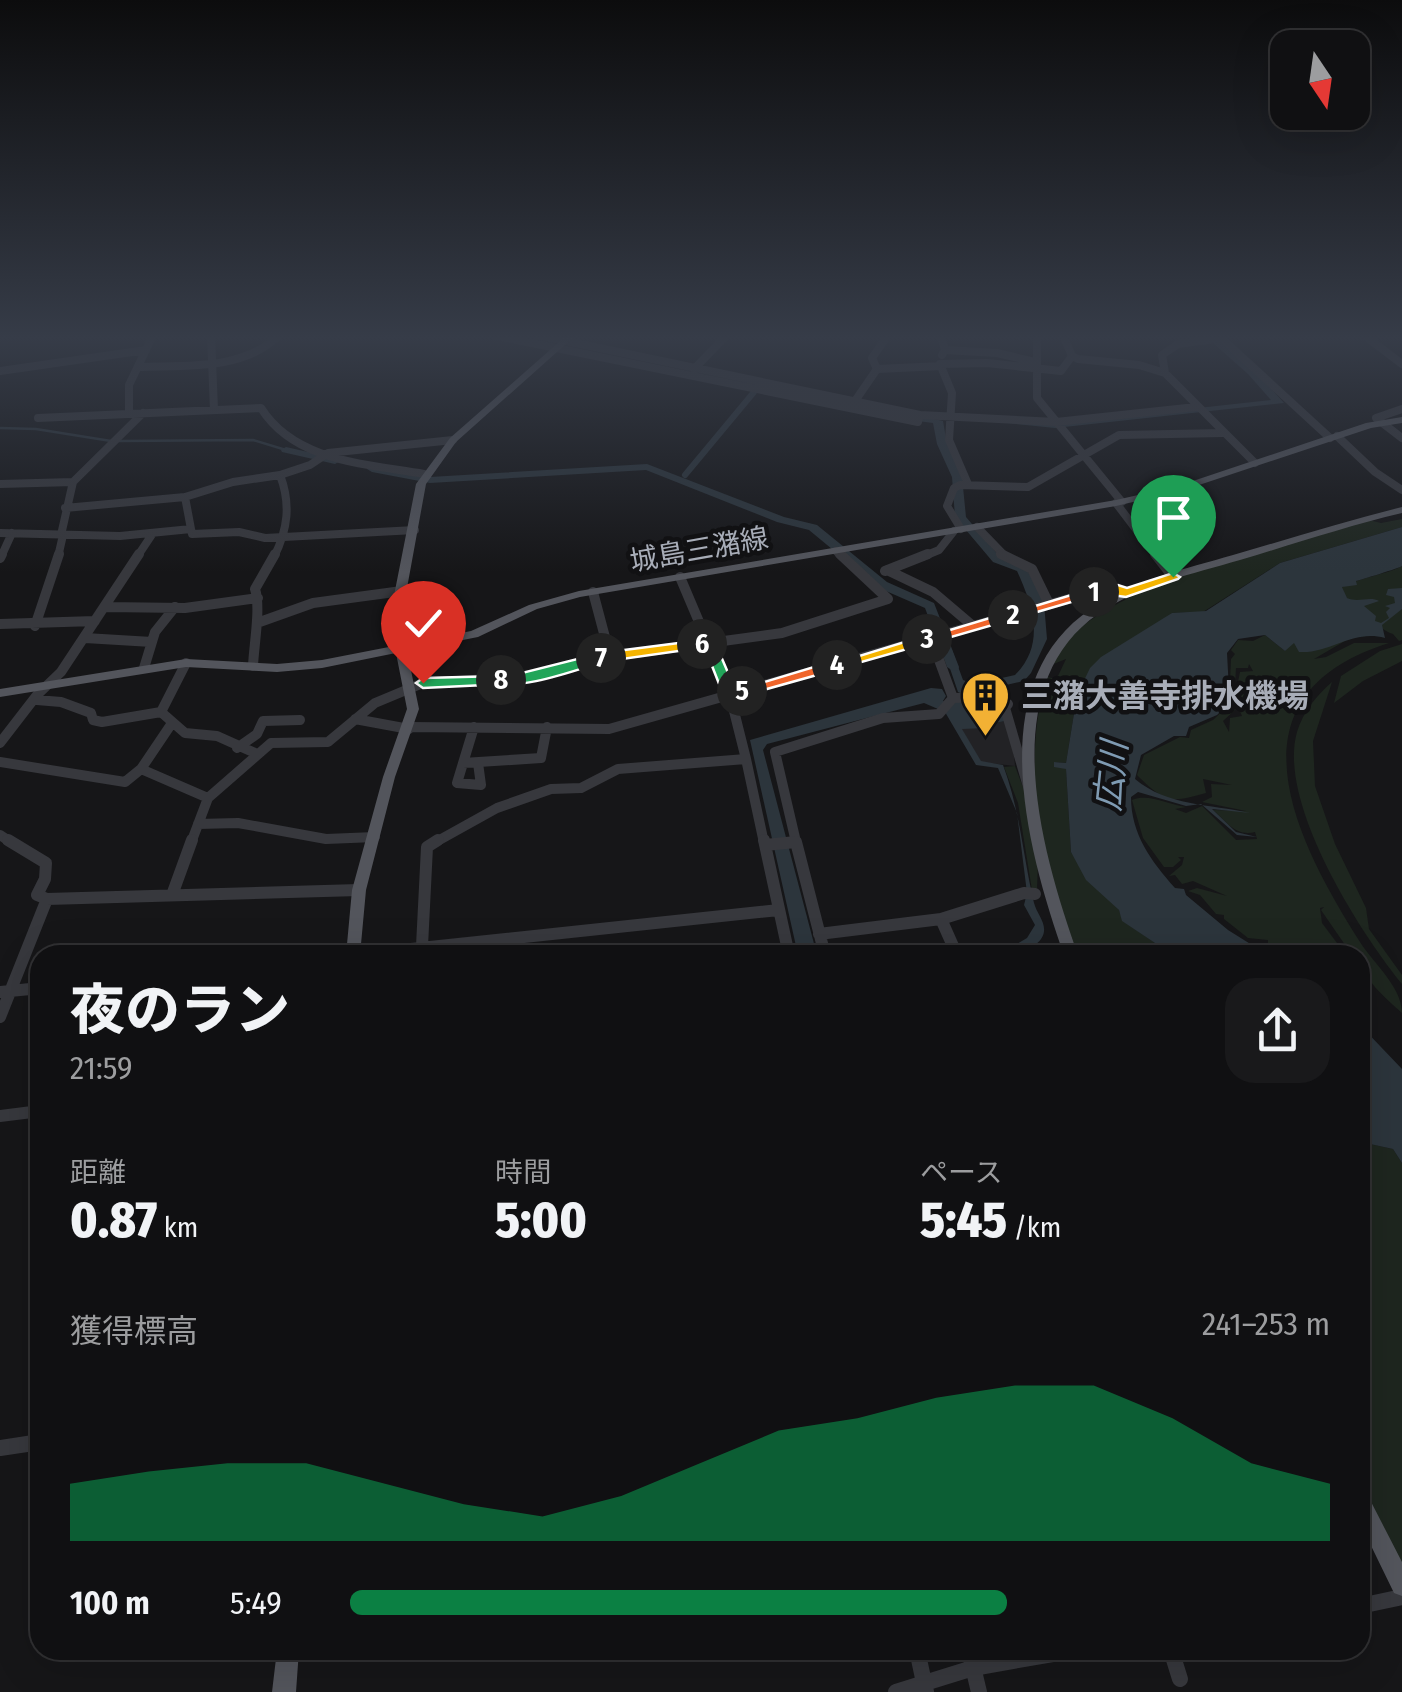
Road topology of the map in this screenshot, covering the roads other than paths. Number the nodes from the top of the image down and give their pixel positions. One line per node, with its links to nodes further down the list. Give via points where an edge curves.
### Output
1 (111, 414): 13 (street)
2 (142, 414): 27 (street)
3 (264, 414): 23 (street, via 267,425)
4 (481, 414): 21 (main road)
5 (869, 414): 6 (street, via 918,422)
6 (920, 414): 14 (street)
7 (951, 414): 14 (street)
8 (1050, 414): 17 (street)
9 (1156, 414): 17 (street)
10 (1204, 414): 18 (street)
11 (1299, 414): 19 (street)
12 (1388, 414): 16 (street, via 1376,418)
13 (38, 418)
14 (949, 418): 17 (street); 29 (street, via 950,444)
15 (1402, 420): 16 (main road, 城島三潴線)
16 (1381, 422): 19 (main road, 城島三潴線); 20 (street)
17 (1059, 425): 22 (street)
18 (1223, 432): 22 (street, via 1119,435); 24 (street)
19 (1333, 437): 24 (main road, 城島三潴線); 30 (street)
20 (1402, 438)
21 (452, 440): 23 (street); 26 (main road)
22 (1084, 454): 29 (street, via 1028,487); 32 (street)
23 (322, 457): 25 (street); 26 (street)
24 (1255, 463): 32 (main road, 城島三潴線)
25 (280, 475): 31 (street); 43 (street, via 290,513)
26 (423, 478): 37 (main road)
27 (72, 482): 28 (street); 33 (street)
28 (0, 484)
29 (968, 484): 38 (street, via 954,488 947,506)
30 (1402, 490)
31 (185, 497): 33 (street); 36 (street)
32 (1119, 502): 35 (main road, 城島三潴線); 48 (street)
33 (65, 508): 42 (street)
34 (1402, 510): 48 (main road)
35 (976, 527): 38 (main road, 城島三潴線); 54 (street, via 1000,554 1032,569)
36 (191, 529): 40 (street); 43 (street)
37 (415, 530): 43 (street); 50 (main road)
38 (958, 530): 44 (main road, 城島三潴線); 46 (street, via 939,550)
39 (0, 533): 41 (street)
40 (154, 533): 42 (street); 55 (street)
41 (12, 534): 42 (street); 45 (street)
42 (62, 535): 60 (street)
43 (282, 537): 53 (street, via 255,588)
44 (842, 550): 47 (main road, 城島三潴線); 49 (street)
45 (0, 558)
46 (887, 570): 49 (street); 61 (street, via 933,592)
47 (680, 577): 51 (main road, 城島三潴線); 65 (street)
48 (1173, 577): 52 (main road)
49 (868, 578): 65 (street, via 888,599 782,633)
50 (402, 591): 58 (street, via 313,603); 66 (main road)
51 (593, 592): 66 (main road, 城島三潴線, via 533,607 474,634); 67 (street)
52 (1126, 593): 54 (street, via 1104,589); 92 (main road, via 1077,625 1050,655 1030,730)
53 (258, 598): 56 (street); 58 (street)
54 (1049, 604): 61 (street)
55 (105, 607): 56 (street); 57 (street)
56 (175, 608): 64 (street)
57 (94, 621): 60 (street); 62 (street)
58 (258, 623): 69 (street)
59 (0, 624): 60 (street)
60 (35, 626)
61 (973, 626): 63 (street)
62 (85, 638): 64 (street); 71 (street)
63 (933, 638): 74 (street); 76 (street)
64 (152, 642): 70 (street)
65 (710, 643): 67 (street); 74 (street)
66 (399, 650): 69 (main road, 城島三潴線, via 298,667); 72 (main road)
67 (610, 656): 72 (street, via 540,676)
68 (186, 663): 69 (main road, 城島三潴線); 70 (main road, 城島三潴線); 77 (street)
69 (253, 666)
70 (144, 668): 71 (main road, 城島三潴線)
71 (44, 685): 73 (main road, 城島三潴線); 75 (street)
72 (410, 688): 78 (street); 83 (main road)
73 (0, 693)
74 (730, 695): 82 (street, via 608,728); 87 (street)
75 (37, 700): 77 (street, via 62,702 102,722); 84 (street)
76 (952, 703): 92 (street, via 994,697 1008,704); 97 (street, via 775,752)
77 (161, 712): 80 (street)
78 (355, 719): 83 (street); 86 (street, via 328,742 280,741)
79 (300, 720): 85 (street, via 263,721)
80 (170, 726): 85 (street); 91 (street)
81 (474, 727): 82 (street); 83 (street); 89 (street)
82 (547, 727): 90 (street, via 541,758)
83 (409, 728): 96 (main road)
84 (0, 744)
85 (237, 748): 86 (street)
86 (256, 753): 93 (street)
87 (746, 759): 98 (street); 107 (street, via 618,769 581,788 551,788 497,808 435,842 427,847)
88 (0, 762): 91 (street, via 120,782)
89 (463, 763): 90 (street); 90 (street, via 456,783 481,786)
90 (478, 763)
91 (141, 769): 93 (street)
92 (1031, 794): 112 (main road)
93 (208, 798): 94 (street)
94 (198, 824): 96 (street); 101 (street)
95 (0, 835): 102 (street, via 46,863 37,895)
96 (375, 838): 99 (main road)
97 (792, 843): 98 (street); 105 (street)
98 (769, 845): 103 (street)
99 (359, 890): 101 (street); 106 (main road)
100 (1029, 893): 104 (street)
101 (172, 895): 102 (street)
102 (47, 899): 114 (street)
103 (779, 910): 108 (street); 109 (street)
104 (941, 919): 105 (street); 111 (street)
105 (819, 934): 110 (street)
106 (355, 945)
107 (422, 945)
108 (432, 945)
109 (788, 945)
110 (822, 945)
111 (953, 945)
112 (1068, 945)
113 (30, 989): 114 (street)
114 (5, 991): 115 (street)
115 (0, 1016)
116 (30, 1113): 117 (street)
117 (0, 1116)
118 (30, 1444): 119 (street)
119 (0, 1448)
120 (1370, 1521): 121 (main road)
121 (1402, 1584)
122 (1402, 1597): 123 (street)
123 (1370, 1604)
124 (287, 1660): 131 (main road)
125 (923, 1660): 130 (street)
126 (970, 1660): 130 (street)
127 (971, 1660): 133 (street)
128 (1174, 1660): 129 (street)
129 (1180, 1678)
130 (937, 1682): 132 (street)
131 (284, 1692)
132 (896, 1692)
133 (979, 1692)

